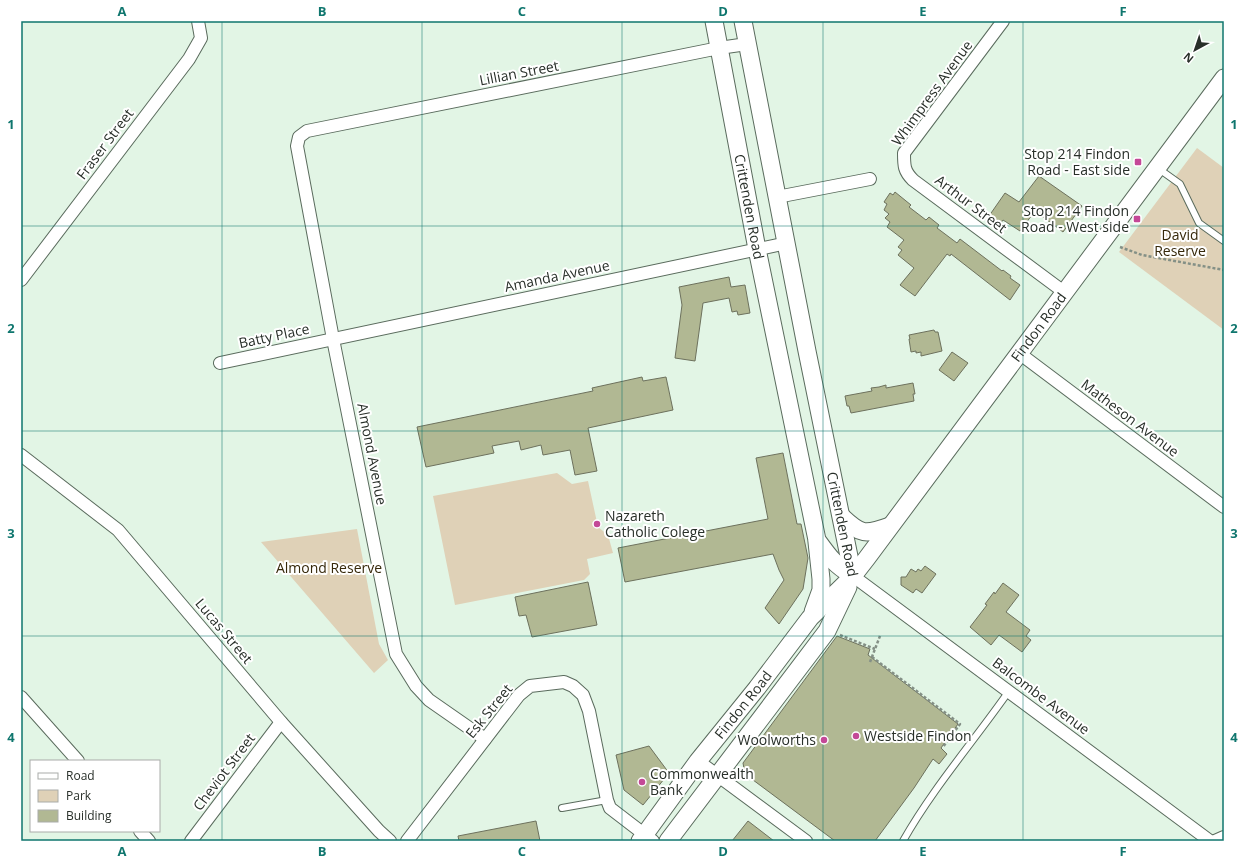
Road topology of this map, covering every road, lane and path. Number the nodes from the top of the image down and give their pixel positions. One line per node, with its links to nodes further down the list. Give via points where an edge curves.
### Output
1 (198, 21): 18 (street, Fraser Street, via 201,38 189,58)
2 (714, 21): 6 (main road, Crittenden Road)
3 (743, 21): 5 (main road, Crittenden Road)
4 (1003, 21): 9 (street, Whimpress Avenue, via 904,153)
5 (747, 44): 6 (street, Lillian Street); 12 (main road, Crittenden Road)
6 (719, 48): 8 (street, Lillian Street, via 307,131); 16 (main road, Crittenden Road)
7 (1224, 78): 10 (main road, Findon Road)
8 (299, 137): 20 (street, Almond Avenue, via 297,146)
9 (904, 165): 19 (street, Arthur Street, via 906,174 913,180)
10 (1157, 168): 13 (lane, via 1180,184 1199,223); 19 (main road, Findon Road)
11 (870, 179): 12 (street)
12 (777, 197): 14 (main road, Crittenden Road)
13 (1224, 240)
14 (786, 243): 16 (street, Amanda Avenue); 25 (main road, Crittenden Road)
15 (1120, 247): 17 (path, via 1142,255)
16 (758, 249): 20 (street, Amanda Avenue); 27 (main road, Crittenden Road)
17 (1224, 270)
18 (21, 280)
19 (1064, 292): 21 (main road, Findon Road)
20 (334, 339): 22 (street, Batty Place); 40 (street, Almond Avenue, via 396,654 416,686 429,700)
21 (1019, 353): 24 (street, Matheson Avenue); 26 (main road, Findon Road)
22 (220, 363)
23 (23, 460): 39 (street, Lucas Street, via 118,530)
24 (1224, 507)
25 (842, 517): 26 (main road, via 861,531 870,532); 28 (main road, Crittenden Road)
26 (890, 526): 28 (main road, Findon Road)
27 (817, 540): 28 (main road, Crittenden Road, via 838,566); 29 (main road, via 821,590)
28 (853, 576): 29 (main road, Findon Road); 36 (street, Balcombe Avenue); 38 (main road, Findon Road, via 828,631)
29 (811, 617): 35 (main road, Findon Road)
30 (834, 633): 32 (path)
31 (880, 636): 32 (path)
32 (875, 649): 33 (path)
33 (872, 657): 34 (path); 41 (path, via 960,724)
34 (870, 662)
35 (757, 688): 38 (main road); 43 (main road, Findon Road)
36 (1009, 691): 56 (lane); 57 (street, Balcombe Avenue)
37 (21, 697): 42 (street)
38 (764, 714): 44 (main road, Findon Road)
39 (281, 722): 51 (street, Cheviot Street); 52 (street, Lucas Street)
40 (485, 739): 45 (street, Esk Street, via 519,695 530,686 564,682 573,686 583,695 589,711); 53 (street, Esk Street)
41 (943, 747)
42 (77, 760)
43 (698, 761): 44 (street); 49 (main road, Findon Road)
44 (717, 775): 54 (main road, Findon Road); 55 (street)
45 (607, 800): 46 (lane); 49 (street, Esk Street, via 610,808)
46 (562, 808)
47 (141, 832): 50 (street)
48 (1224, 837): 58 (street)
49 (646, 839)
50 (148, 841)
51 (191, 841)
52 (390, 841)
53 (407, 841)
54 (668, 841)
55 (806, 841)
56 (903, 841)
57 (1210, 841)
58 (1215, 841)

